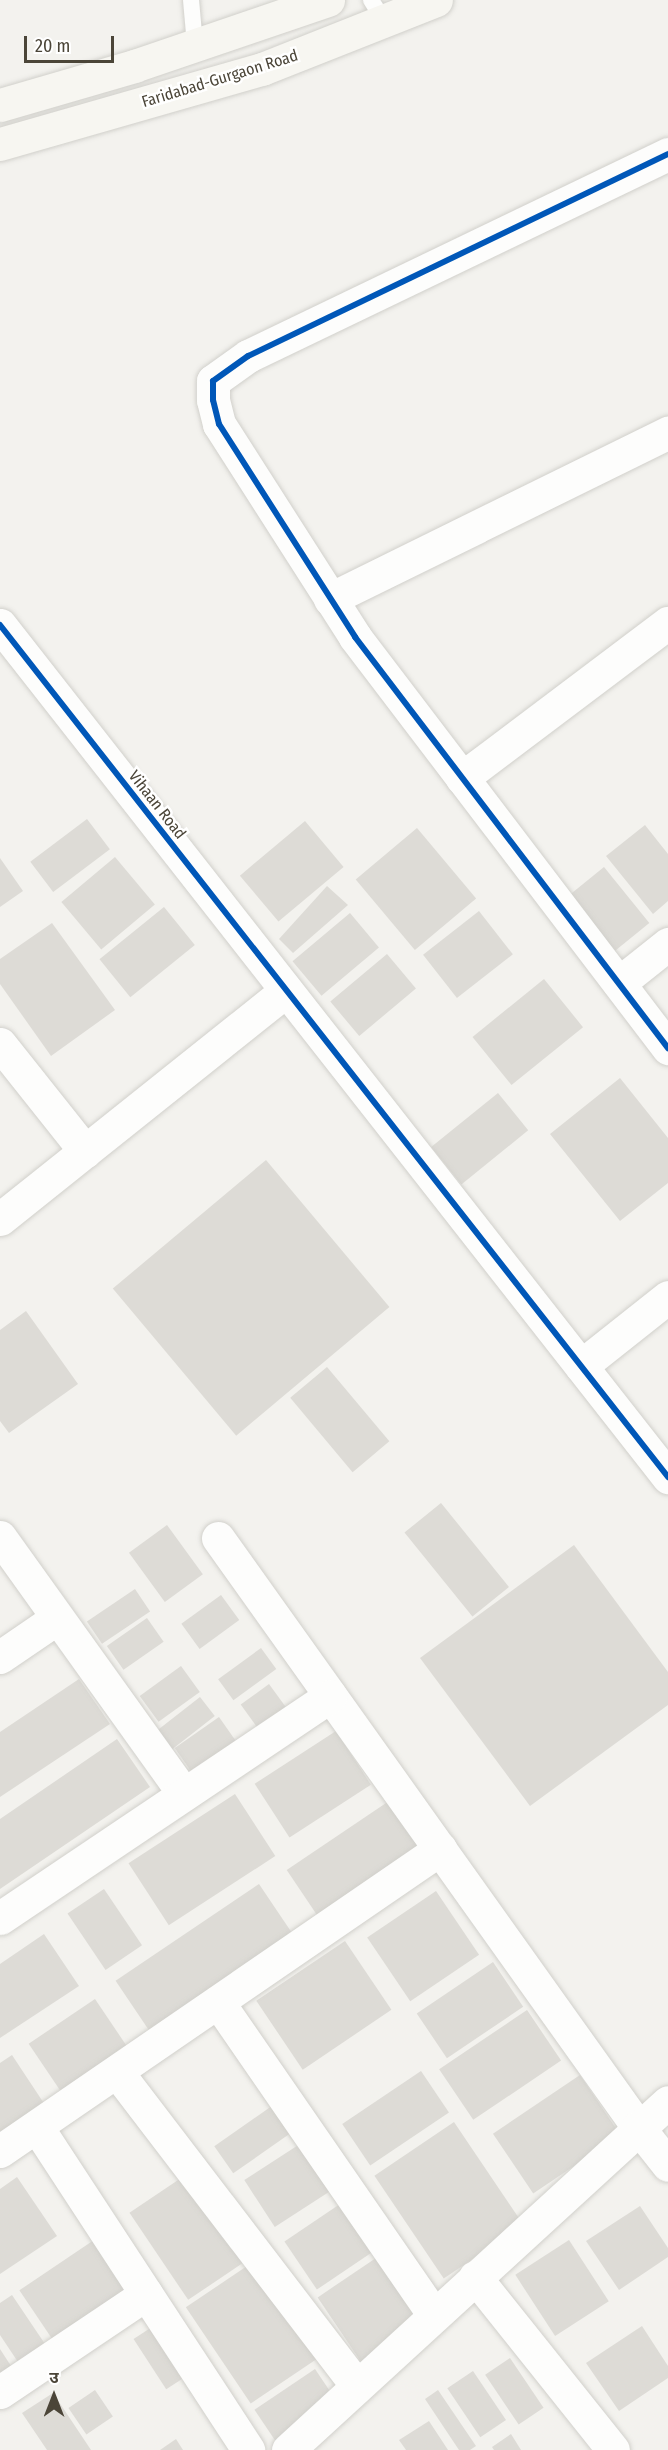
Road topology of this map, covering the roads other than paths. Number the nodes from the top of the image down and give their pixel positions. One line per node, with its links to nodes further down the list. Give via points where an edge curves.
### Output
1 (191, 0): 5 (lane)
2 (328, 0): 5 (main road)
3 (436, 0): 4 (main road, Faridabad-Gurgaon Road)
4 (378, 11): 7 (main road, Faridabad-Gurgaon Road, via 262,69)
5 (195, 45): 6 (main road)
6 (0, 105)
7 (0, 144)
8 (668, 153): 10 (street, via 248,356 213,381 219,424)
9 (668, 433): 10 (street)
10 (330, 599): 13 (street)
11 (668, 622): 13 (street)
12 (2, 633): 16 (street, Vihaan Road)
13 (462, 778): 15 (street)
14 (668, 944): 15 (street)
15 (619, 983): 18 (street)
16 (286, 991): 19 (street); 22 (street, Vihaan Road)
17 (0, 1044): 19 (street)
18 (668, 1048)
19 (85, 1151): 20 (street)
20 (0, 1219)
21 (668, 1297): 22 (street)
22 (581, 1366): 23 (street, Vihaan Road)
23 (668, 1476)
24 (0, 1537): 26 (street)
25 (218, 1538): 28 (street)
26 (57, 1618): 27 (street); 29 (street)
27 (0, 1657)
28 (330, 1696): 29 (street); 30 (street)
29 (184, 1794): 31 (street)
30 (440, 1849): 32 (street); 36 (street)
31 (0, 1918)
32 (218, 2002): 33 (street); 41 (street)
33 (117, 2072): 35 (street); 42 (street)
34 (668, 2102): 36 (street)
35 (37, 2127): 37 (street); 40 (street)
36 (638, 2127): 38 (street); 39 (street)
37 (0, 2151)
38 (668, 2165)
39 (475, 2277): 41 (street); 46 (street)
40 (146, 2294): 43 (street); 44 (street)
41 (434, 2315): 42 (street)
42 (357, 2386): 45 (street)
43 (0, 2392)
44 (248, 2450)
45 (288, 2450)
46 (613, 2450)

